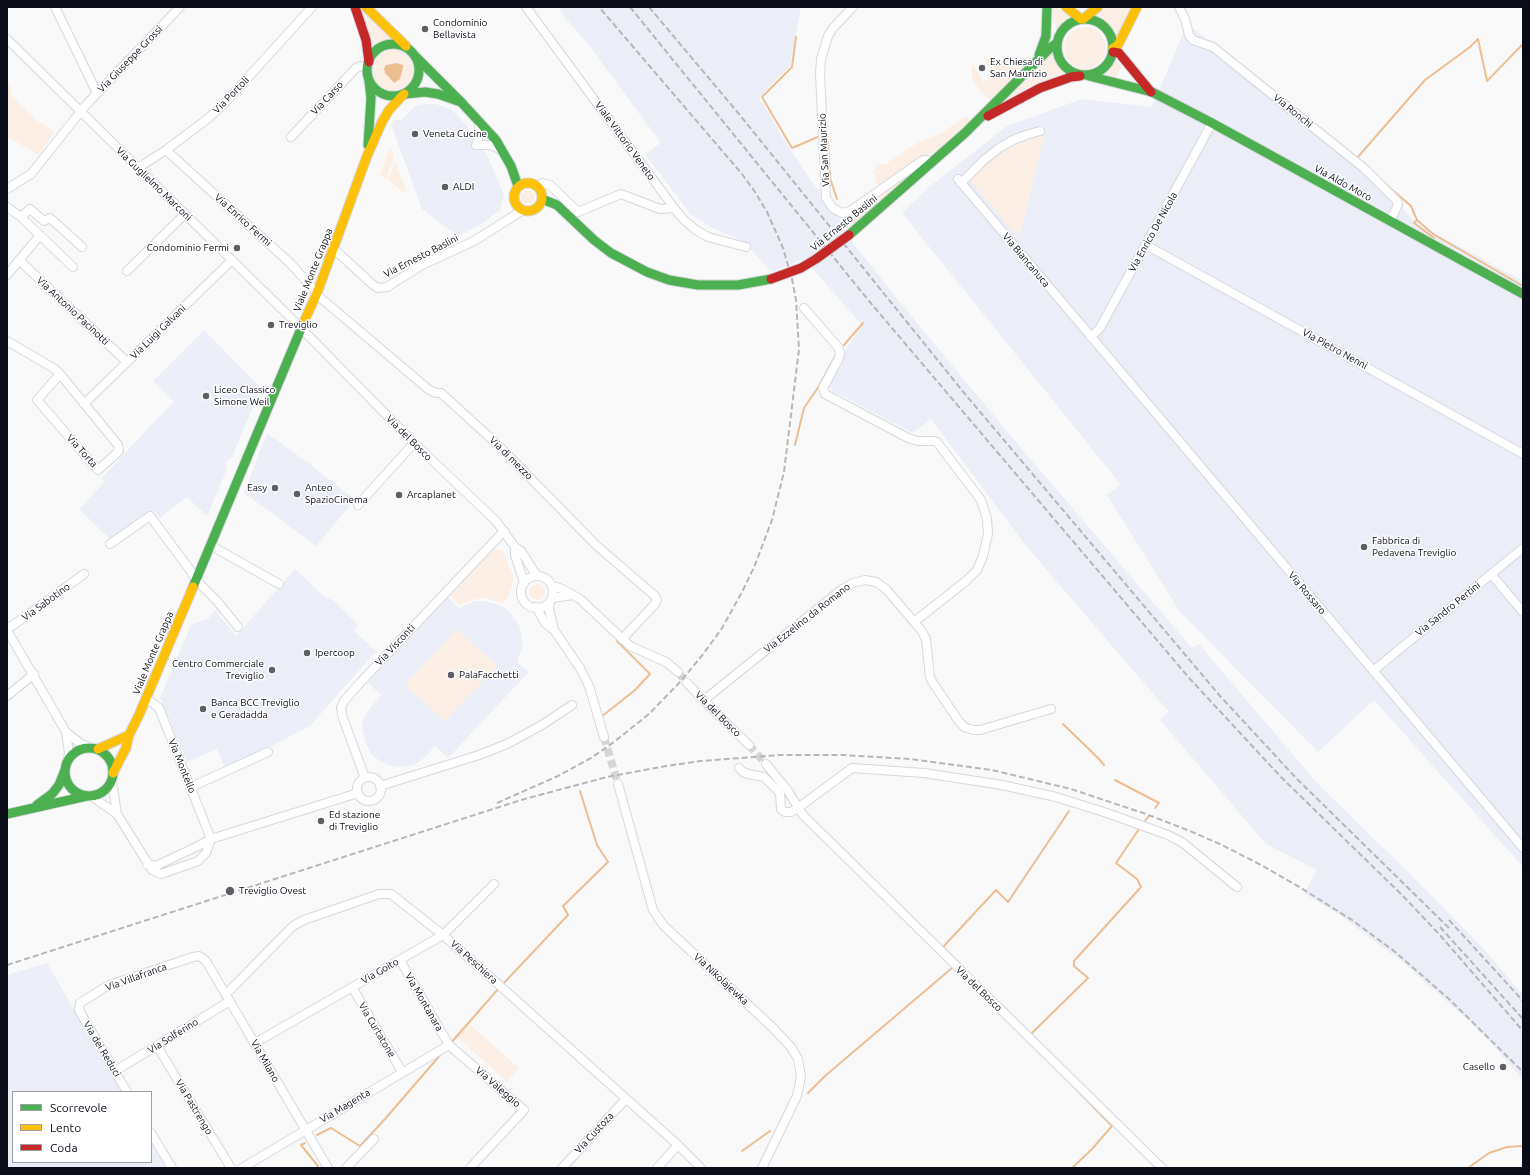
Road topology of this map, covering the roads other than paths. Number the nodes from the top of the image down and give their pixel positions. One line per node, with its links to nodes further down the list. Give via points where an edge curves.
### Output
1 (55, 7): 22 (street)
2 (180, 7): 22 (street, Via Giuseppe Grossi)
3 (355, 7): 19 (main road, Viale Monte Grappa, via 366,40)
4 (366, 7): 17 (main road)
5 (526, 7): 43 (street, Viale Vittorio Veneto)
6 (853, 7): 34 (street, Via San Maurizio, via 828,36 821,59 826,198 836,210 842,213 850,211 923,160)
7 (1048, 7): 15 (main road); 18 (main road, via 1046,36)
8 (1066, 7): 13 (main road)
9 (1098, 7): 13 (main road)
10 (1137, 7): 16 (main road)
11 (1179, 7): 47 (street, Via Ronchi, via 1193,40 1213,47 1365,169 1397,201 1398,205)
12 (309, 8): 31 (street, Via Portoli, via 222,105)
13 (1082, 19): 15 (main road, via 1064,29); 16 (main road, via 1095,21 1106,28 1111,35)
14 (7, 38): 25 (street, Via Guglielmo Marconi)
15 (1057, 42): 18 (main road, Via Ernesto Baslini); 20 (main road, via 1057,52 1063,65 1070,72)
16 (1113, 50): 20 (main road, via 1105,68); 21 (main road, Via Aldo Moro, via 1119,53)
17 (413, 53): 19 (main road, via 404,46 387,45 376,51); 23 (main road, via 420,69 419,77 411,90); 24 (main road)
18 (1034, 64): 27 (main road, Via Ernesto Baslini)
19 (368, 67): 23 (main road, via 370,81 380,93 388,96); 30 (street, Via Carso, via 356,68); 33 (main road, Viale Monte Grappa, via 371,98)
20 (1087, 76): 21 (main road, Via Aldo Moro); 27 (main road, Via Ernesto Baslini, via 1071,77 1040,88)
21 (1152, 92): 28 (main road, Via Aldo Moro)
22 (97, 93): 25 (street, Via Giuseppe Grossi)
23 (404, 94): 24 (main road, via 438,94); 33 (main road, Viale Monte Grappa, via 389,110)
24 (462, 103): 26 (main road)
25 (81, 112): 36 (street, Via Guglielmo Marconi); 40 (street, Via Giuseppe Grossi, via 31,174)
26 (479, 122): 32 (main road, via 496,140); 32 (street, via 476,145 490,145)
27 (976, 123): 34 (main road, Via Ernesto Baslini)
28 (1212, 123): 47 (main road, Via Aldo Moro); 49 (street, Via Enrico De Nicola)
29 (1040, 132): 62 (street, Via Biancanuca, via 1013,140 959,181)
30 (291, 137)
31 (166, 150): 36 (street, Via Portoli); 58 (street, Via Enrico Fermi, via 292,264)
32 (503, 152): 35 (main road)
33 (367, 156): 52 (main road, Viale Monte Grappa)
34 (933, 162): 41 (main road, Via Ernesto Baslini, bridge, via 849,235 816,260 771,279 738,285 698,285 654,275 611,253 557,205)
35 (511, 166): 37 (main road); 38 (main road)
36 (138, 168): 45 (street, Via Guglielmo Marconi)
37 (529, 182): 38 (main road); 39 (main road)
38 (518, 186): 44 (main road, via 514,193 514,201)
39 (539, 187): 41 (main road, via 542,194); 43 (street, via 542,183 550,185 578,212 621,194 660,209)
40 (7, 190)
41 (540, 203): 44 (main road, Via Ernesto Baslini, via 531,211)
42 (7, 206): 46 (street)
43 (674, 208): 50 (street, Viale Vittorio Veneto, via 684,220 708,237)
44 (522, 210): 52 (street, Via Ernesto Baslini, via 474,241 422,265 387,287 378,288 372,284)
45 (185, 214): 54 (street, Via Guglielmo Marconi); 56 (street)
46 (21, 217): 48 (street); 51 (street, via 30,209 44,221 50,218)
47 (1390, 221): 59 (main road, Via Aldo Moro)
48 (40, 235): 53 (street); 55 (street)
49 (1146, 245): 62 (street, Via Enrico De Nicola, via 1100,328); 68 (street, Via Pietro Nenni)
50 (746, 247)
51 (82, 248)
52 (334, 249): 58 (main road, Viale Monte Grappa)
53 (19, 260): 57 (street); 64 (street, Via Antonio Pacinotti)
54 (232, 260): 61 (street, Via Guglielmo Marconi); 64 (street, Via Luigi Galvani)
55 (73, 267)
56 (127, 271)
57 (7, 275)
58 (317, 293): 61 (main road, Viale Monte Grappa); 91 (street, Via di mezzo, via 428,389 441,393 499,446 596,545 655,596 655,604)
59 (1523, 294)
60 (804, 308): 86 (street, via 840,352 823,388 825,394 908,438 937,442 981,500 988,528 983,556 977,570 966,582)
61 (301, 329): 67 (street, Via del Bosco); 72 (main road, Viale Monte Grappa)
62 (1091, 337): 92 (street, Via Rossaro)
63 (7, 341): 65 (street, Via Torta, via 42,360)
64 (127, 362): 66 (street, Via Luigi Galvani)
65 (60, 374): 66 (street, Via Torta); 66 (street, Via Torta, via 37,400 98,470 120,448)
66 (84, 404)
67 (414, 443): 69 (street); 70 (street, Via del Bosco)
68 (1523, 454)
69 (358, 505)
70 (504, 530): 73 (street, Via del Bosco); 111 (street, Via Visconti, via 344,701 343,718)
71 (110, 544): 78 (street, via 150,516)
72 (210, 544): 78 (main road, Viale Monte Grappa); 80 (street)
73 (515, 547): 77 (street, Via del Bosco, via 521,551); 79 (street, Via del Bosco)
74 (1523, 548): 76 (street, Via Sandro Pertini)
75 (84, 574): 87 (street, Via Sabotino, via 12,626)
76 (1491, 574): 85 (street); 92 (street, Via Sandro Pertini)
77 (538, 576): 79 (street); 81 (street, via 547,580)
78 (196, 580): 88 (street); 97 (main road, Viale Monte Grappa)
79 (524, 583): 84 (street, via 523,598 527,604)
80 (279, 584)
81 (552, 587): 82 (street, via 561,588); 83 (street)
82 (573, 596): 83 (street); 91 (street, via 580,599)
83 (551, 599): 84 (street, via 544,606); 90 (street, via 549,609)
84 (536, 607): 90 (street, via 545,623)
85 (1523, 612)
86 (914, 622): 98 (street, Via Ezzelino da Romano, via 882,586 871,581 853,583); 100 (street, Via Ezzelino da Romano, via 926,639 930,677 964,727 980,730)
87 (7, 627)
88 (238, 627)
89 (7, 630): 94 (street)
90 (554, 630): 103 (street, via 589,686)
91 (622, 639): 93 (street, via 630,646 666,662)
92 (1372, 671): 123 (street, Via Rossaro)
93 (678, 672)
94 (34, 674): 96 (street); 101 (street)
95 (687, 682): 98 (street, Via del Bosco)
96 (7, 696)
97 (146, 698): 102 (main road, Viale Monte Grappa); 114 (street, Via Montello, via 158,708)
98 (704, 700): 104 (street, Via del Bosco)
99 (572, 705): 113 (street, via 507,744)
100 (1051, 709)
101 (66, 732): 105 (street, via 81,744); 108 (street)
102 (129, 735): 105 (main road); 110 (main road, Viale Monte Grappa, via 126,748)
103 (604, 737)
104 (749, 745)
105 (94, 748): 108 (main road, via 76,751 70,756); 110 (main road, via 110,758)
106 (268, 752): 114 (street)
107 (766, 764): 117 (street, Via del Bosco)
108 (66, 766): 116 (main road, via 65,776 72,789); 118 (main road, via 52,794)
109 (739, 768): 117 (street, via 748,774 764,777 780,794 783,811)
110 (112, 777): 116 (main road, via 105,790); 120 (street)
111 (365, 778): 113 (street, via 374,778); 115 (street, via 359,784)
112 (618, 784): 154 (street, Via Nikolajewka, via 653,910 659,920 773,1028 791,1047 798,1059 801,1077 797,1096)
113 (380, 786): 115 (street, via 380,794 373,800 363,799)
114 (191, 787): 121 (street, Via Montello)
115 (358, 793): 121 (street)
116 (91, 796): 118 (main road); 120 (street)
117 (798, 808): 127 (street, via 852,768 924,774 1002,785 1063,799 1168,835 1195,851); 155 (street, Via del Bosco, via 803,816)
118 (31, 809): 119 (main road)
119 (7, 814)
120 (116, 814): 125 (street)
121 (211, 839): 122 (street); 124 (street, via 206,853)
122 (196, 847): 124 (street, via 202,854); 125 (street, via 156,866)
123 (1523, 848)
124 (201, 858): 125 (street, via 161,874)
125 (147, 864)
126 (494, 884): 128 (street, Via Goito)
127 (1237, 887)
128 (443, 935): 130 (street, Via Goito); 132 (street, Via Peschiera, via 391,894 379,894 293,926); 140 (street, Via Peschiera)
129 (199, 956): 132 (street, Via Milano, via 205,960); 133 (street, Via Villafranca, via 109,985)
130 (400, 960): 131 (street, Via Goito); 135 (street, Via Montanara)
131 (352, 987): 134 (street, Via Goito); 138 (street, Via Curtatone)
132 (228, 998): 134 (street, Via Milano); 136 (street, Via Solferino)
133 (78, 1006): 137 (street, Via dei Reduci)
134 (254, 1043): 141 (street, Via Milano)
135 (449, 1045): 138 (street, Via Magenta); 150 (street, Via Valeggio, via 524,1110)
136 (158, 1046): 137 (street, Via Solferino); 146 (street, Via Pastrengo)
137 (115, 1071): 139 (street, Via dei Reduci)
138 (402, 1072): 141 (street, Via Magenta)
139 (126, 1091)
140 (626, 1099): 144 (street, Via Peschiera); 151 (street, Via Custoza)
141 (305, 1130): 147 (street, Via Magenta); 148 (street, Via Milano)
142 (152, 1135): 145 (street)
143 (374, 1139): 149 (street)
144 (678, 1145): 152 (street); 153 (street, Via Peschiera)
145 (172, 1168)
146 (231, 1168)
147 (242, 1168)
148 (328, 1168)
149 (346, 1168)
150 (470, 1168)
151 (562, 1168)
152 (657, 1168)
153 (701, 1168)
154 (762, 1168)
155 (1162, 1168)

